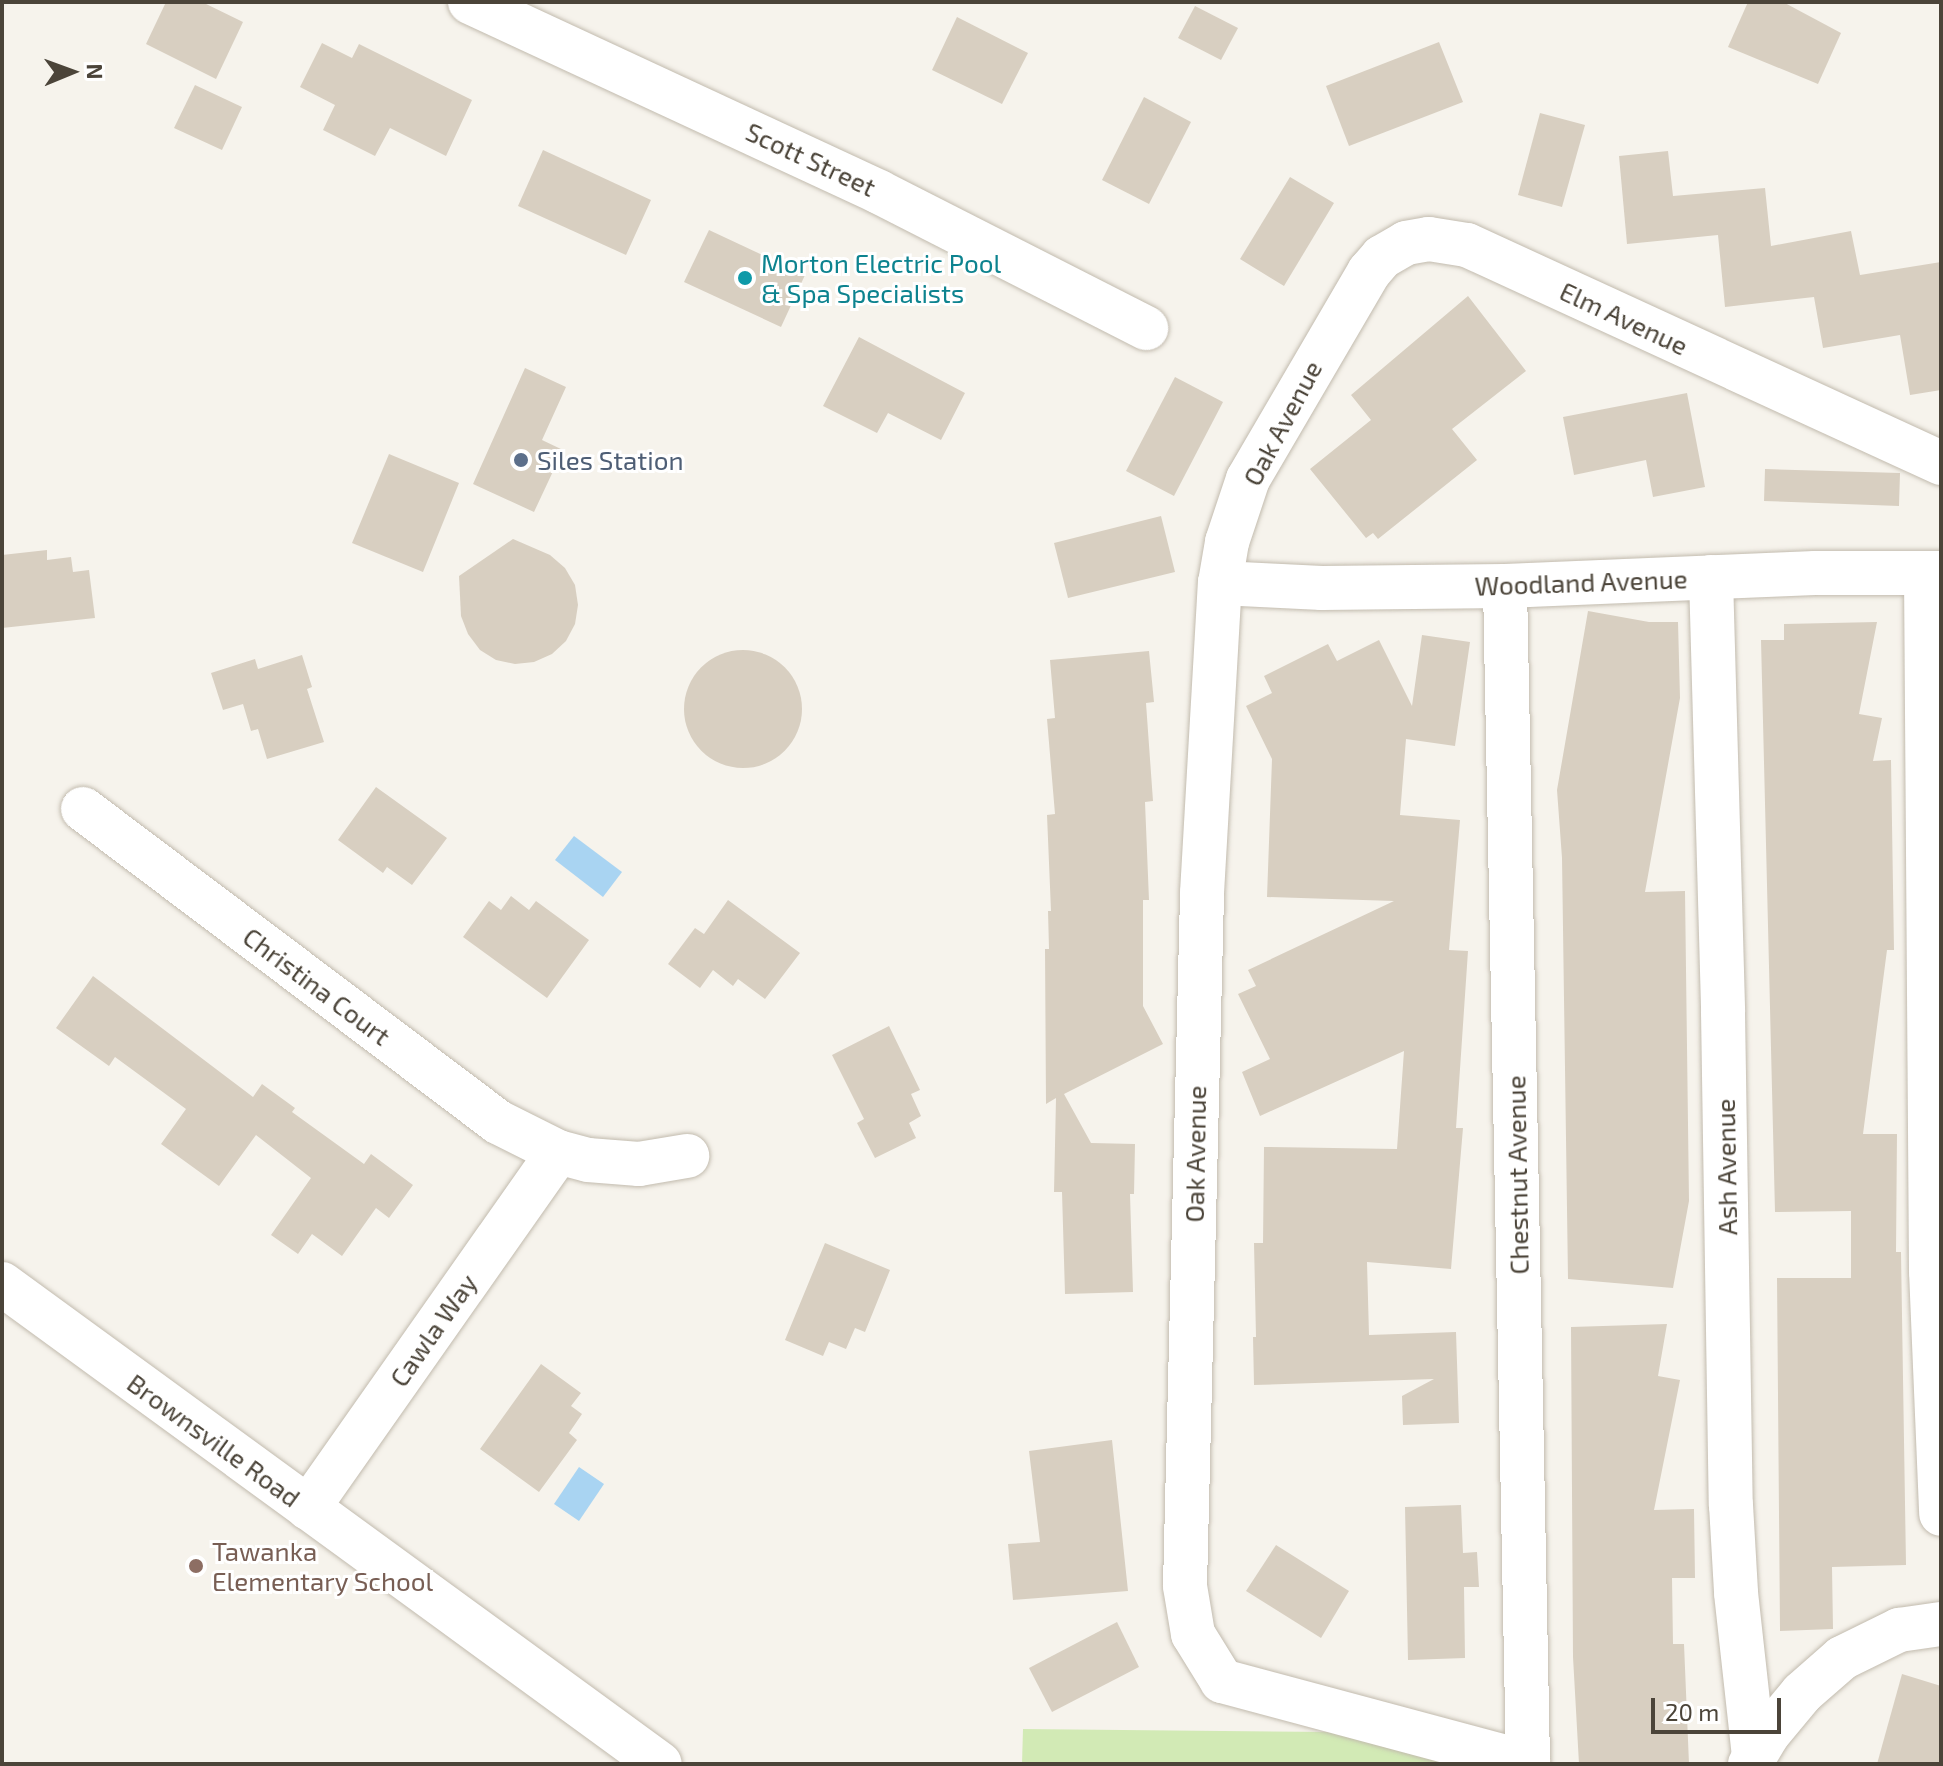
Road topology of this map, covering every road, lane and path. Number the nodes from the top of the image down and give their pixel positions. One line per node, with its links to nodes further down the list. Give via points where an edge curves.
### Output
1 (470, 2): 2 (street, Scott Street, via 853,179)
2 (1146, 328)
3 (1334, 328): 4 (street, Elm Avenue, via 1382,257 1406,243 1445,240 1467,245); 7 (street, Oak Avenue, via 1248,479)
4 (1941, 463)
5 (1933, 573): 6 (street, Woodland Avenue); 14 (street, via 1931,1271)
6 (1711, 577): 8 (street, Woodland Avenue); 16 (street, Ash Avenue, via 1731,1505)
7 (1220, 583): 8 (street, Woodland Avenue); 18 (street, Oak Avenue, via 1205,795 1197,1065 1185,1586 1193,1634 1222,1681)
8 (1505, 586): 18 (street, Chestnut Avenue)
9 (83, 809): 10 (street, Christina Court, via 498,1122)
10 (558, 1152): 11 (street, Christina Court, via 639,1164); 13 (street, Cawla Way)
11 (687, 1156)
12 (2, 1284): 13 (street, Brownsville Road)
13 (308, 1508): 17 (street, Brownsville Road)
14 (1941, 1514)
15 (1941, 1624): 16 (street, via 1899,1630 1842,1658 1802,1693)
16 (1752, 1760)
17 (660, 1764)
18 (1528, 1764)

